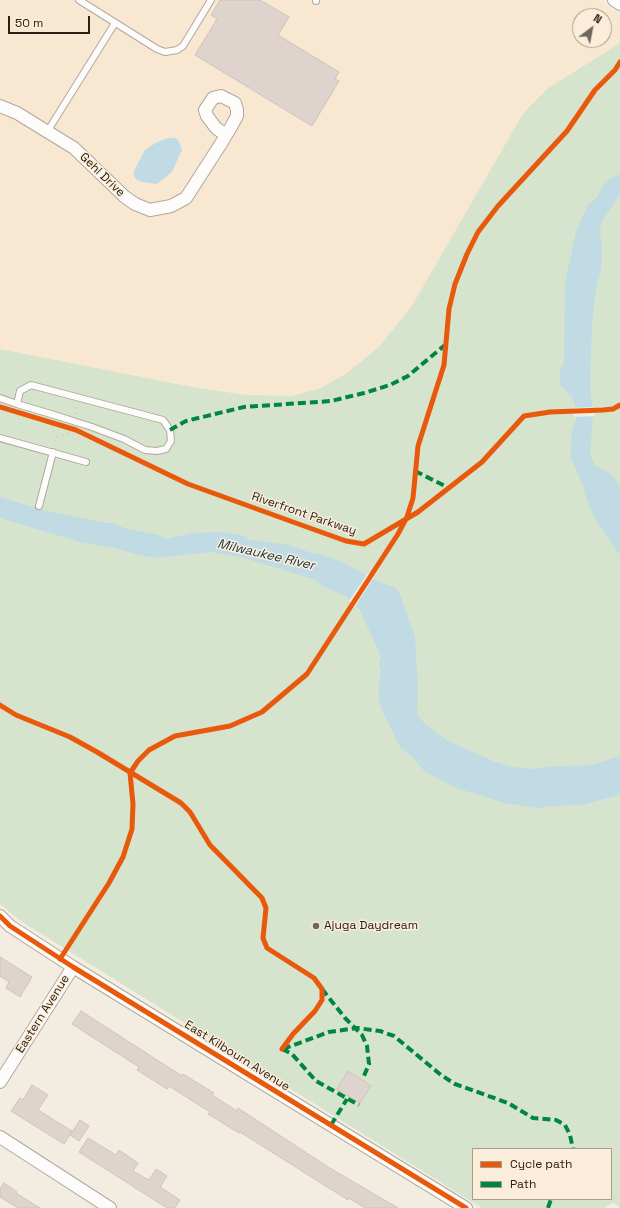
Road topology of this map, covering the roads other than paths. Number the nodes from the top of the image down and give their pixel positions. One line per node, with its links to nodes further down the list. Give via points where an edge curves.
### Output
1 (79, 0): 5 (lane)
2 (211, 0): 5 (lane, via 183,46 172,52 157,49)
3 (614, 0): 4 (street)
4 (620, 4)
5 (115, 23): 7 (lane)
6 (0, 106): 7 (street, Gehl Drive, via 17,113)
7 (47, 132): 8 (street, Gehl Drive, via 74,148 125,197 150,210 171,206 186,198)
8 (226, 135)
9 (0, 398): 10 (lane)
10 (17, 404): 10 (lane, via 92,427 145,450 166,449 171,441 170,430 163,420 31,385 20,391)
11 (0, 438): 12 (lane)
12 (53, 452): 13 (lane); 14 (lane)
13 (86, 462)
14 (39, 506)
15 (0, 916): 16 (street, East Kilbourn Avenue, via 10,926)
16 (73, 967): 17 (street, Eastern Avenue); 20 (street, East Kilbourn Avenue)
17 (0, 1082)
18 (0, 1137): 19 (street)
19 (107, 1207)
20 (466, 1208)

